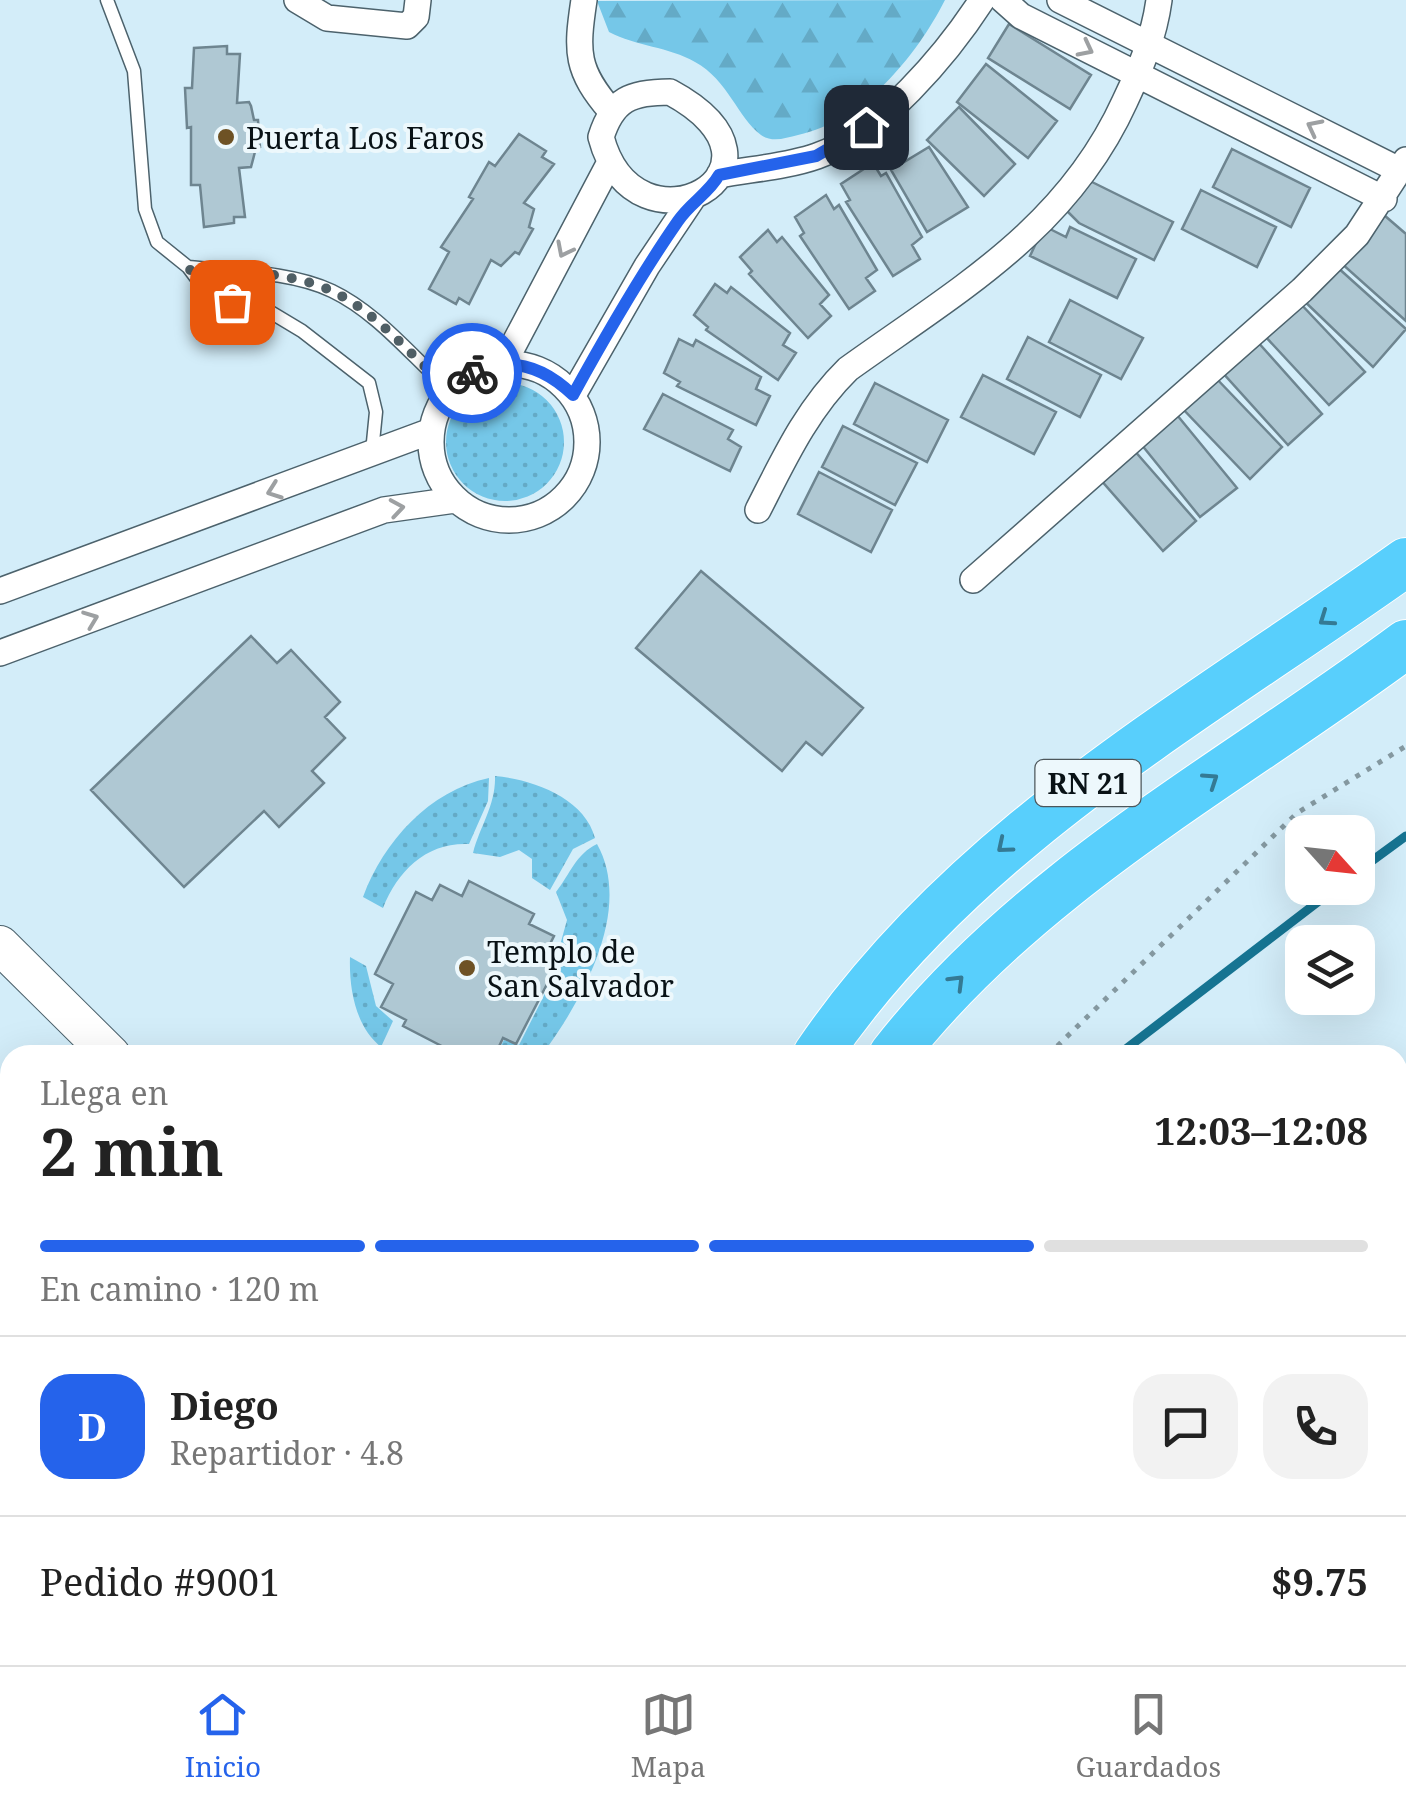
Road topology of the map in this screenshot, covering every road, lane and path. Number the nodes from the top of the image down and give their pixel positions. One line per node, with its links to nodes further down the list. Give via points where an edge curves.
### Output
1 (107, 0): 17 (lane, via 134,71 145,209 157,242)
2 (297, 0): 3 (street, via 327,18 407,26)
3 (418, 0)
4 (584, 0): 11 (street, via 579,62)
5 (986, 0): 6 (street); 14 (street, via 924,74 840,145)
6 (1001, 0): 10 (street, one-way to 10)
7 (1060, 0): 9 (street)
8 (1159, 0): 9 (street)
9 (1152, 44): 10 (street); 13 (street, one-way to 9)
10 (1137, 76): 16 (street); 24 (street, via 1089,170 1017,248 826,390)
11 (611, 111): 12 (street, via 600,137); 14 (street, via 635,94 670,92 689,102 717,125 724,146)
12 (609, 164): 15 (street, via 645,195); 18 (street, one-way to 18)
13 (1404, 166): 16 (street)
14 (719, 175): 15 (street)
15 (692, 199): 20 (street)
16 (1384, 199): 26 (street, via 1302,290)
17 (188, 267): 19 (lane, via 330,290 381,324); 22 (lane, via 203,287 302,331 369,383 376,412)
18 (504, 363): 19 (street, via 466,376); 20 (street, via 554,377)
19 (450, 390): 21 (street)
20 (573, 395): 23 (street, via 588,446 583,472 568,494 524,520 475,514)
21 (431, 431): 22 (street); 23 (street, via 440,480)
22 (372, 455): 27 (street, one-way to 27)
23 (456, 500): 29 (street, one-way to 23, via 384,510)
24 (758, 510)
25 (1406, 562): 33 (highway, RN 21, one-way to 33, via 1029,825 943,902)
26 (973, 580)
27 (0, 591)
28 (1406, 644): 34 (highway, RN 21, one-way to 28, via 966,973 1092,864)
29 (0, 653)
30 (1406, 746): 35 (path, via 1298,812)
31 (0, 945): 32 (street)
32 (102, 1045)
33 (824, 1045)
34 (902, 1045)
35 (1058, 1045)

